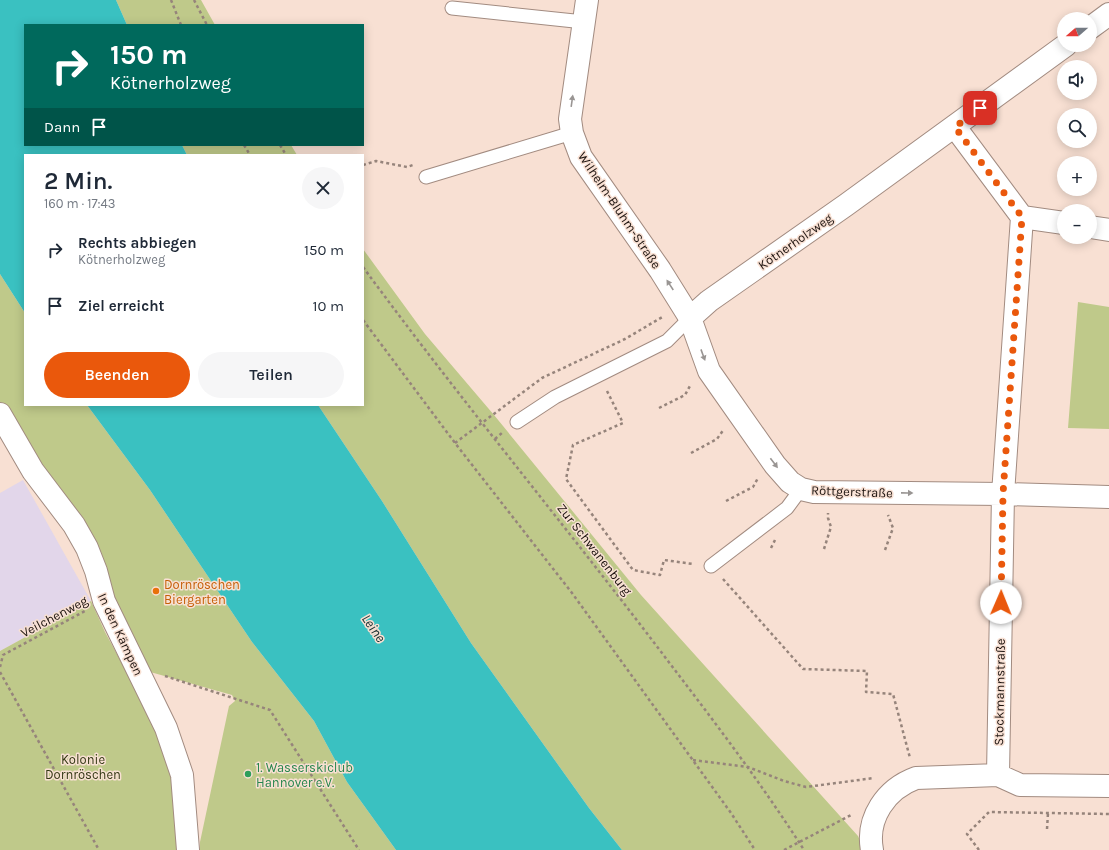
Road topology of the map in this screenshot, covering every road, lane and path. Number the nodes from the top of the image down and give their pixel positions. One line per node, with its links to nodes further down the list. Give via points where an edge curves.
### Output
1 (171, 0): 8 (path)
2 (194, 0): 9 (path)
3 (587, 0): 6 (street, Wilhelm-Bluhm-Straße)
4 (452, 8): 6 (lane)
5 (1109, 14): 7 (street)
6 (584, 22): 12 (street, Wilhelm-Bluhm-Straße, one-way to 6, via 570,118)
7 (1097, 23)
8 (181, 24)
9 (206, 24)
10 (1057, 52): 11 (street, Kötnerholzweg)
11 (955, 127): 14 (street); 19 (street, Kötnerholzweg, via 709,300)
12 (572, 133): 13 (lane); 19 (street, Wilhelm-Bluhm-Straße, one-way to 12, via 660,270 581,158)
13 (426, 177)
14 (1022, 217): 15 (street); 31 (street, Stockmannstraße)
15 (1057, 223)
16 (1097, 228): 17 (street)
17 (1109, 230)
18 (364, 268): 42 (path, Zur Schwanenburg, via 416,339 604,575)
19 (690, 318): 21 (street, Röttgerstraße, one-way to 21); 25 (lane, Kötnerholzweg, via 667,341 555,397)
20 (364, 321): 41 (path, via 450,437 572,592)
21 (709, 371): 22 (path, via 690,384 685,395); 24 (street, Röttgerstraße)
22 (659, 408)
23 (0, 414): 37 (street, In den Kämpen, via 33,471 74,525 87,548)
24 (741, 416): 26 (path, via 723,430 717,439); 27 (street, Röttgerstraße, one-way to 27)
25 (517, 422)
26 (691, 453)
27 (775, 465): 28 (street, Röttgerstraße, via 790,482); 33 (path, via 757,479 753,488)
28 (801, 489): 29 (street, Röttgerstraße, via 814,492); 36 (lane, via 788,508)
29 (830, 491): 30 (street, Röttgerstraße); 34 (path, via 828,518 831,527)
30 (890, 493): 31 (street, Röttgerstraße, one-way to 31); 35 (path, via 888,516 893,528)
31 (1003, 494): 32 (street, Röttgerstraße); 43 (street, Stockmannstraße)
32 (1109, 497)
33 (726, 501)
34 (824, 549)
35 (885, 550)
36 (711, 566)
37 (104, 601): 38 (path, Veilchenweg, via 3,655); 39 (street, In den Kämpen)
38 (0, 667)
39 (136, 668): 52 (street, In den Kämpen, via 166,728 182,775); 53 (path, via 270,710)
40 (0, 672): 51 (path)
41 (693, 760): 42 (path); 54 (path)
42 (748, 767): 44 (path, via 806,787 881,777); 50 (path, Zur Schwanenburg)
43 (998, 775): 44 (street, via 926,777); 45 (street, via 1020,785)
44 (908, 781): 46 (street, via 889,793)
45 (1109, 786)
46 (878, 809): 50 (path, via 858,812); 57 (street, via 872,822)
47 (1048, 813): 48 (path); 49 (path); 58 (path, via 989,812 967,834)
48 (1109, 814)
49 (1047, 829)
50 (799, 842): 55 (path); 56 (path, Zur Schwanenburg)
51 (99, 850)
52 (188, 850)
53 (359, 850)
54 (755, 850)
55 (784, 850)
56 (804, 850)
57 (872, 850)
58 (979, 850)

